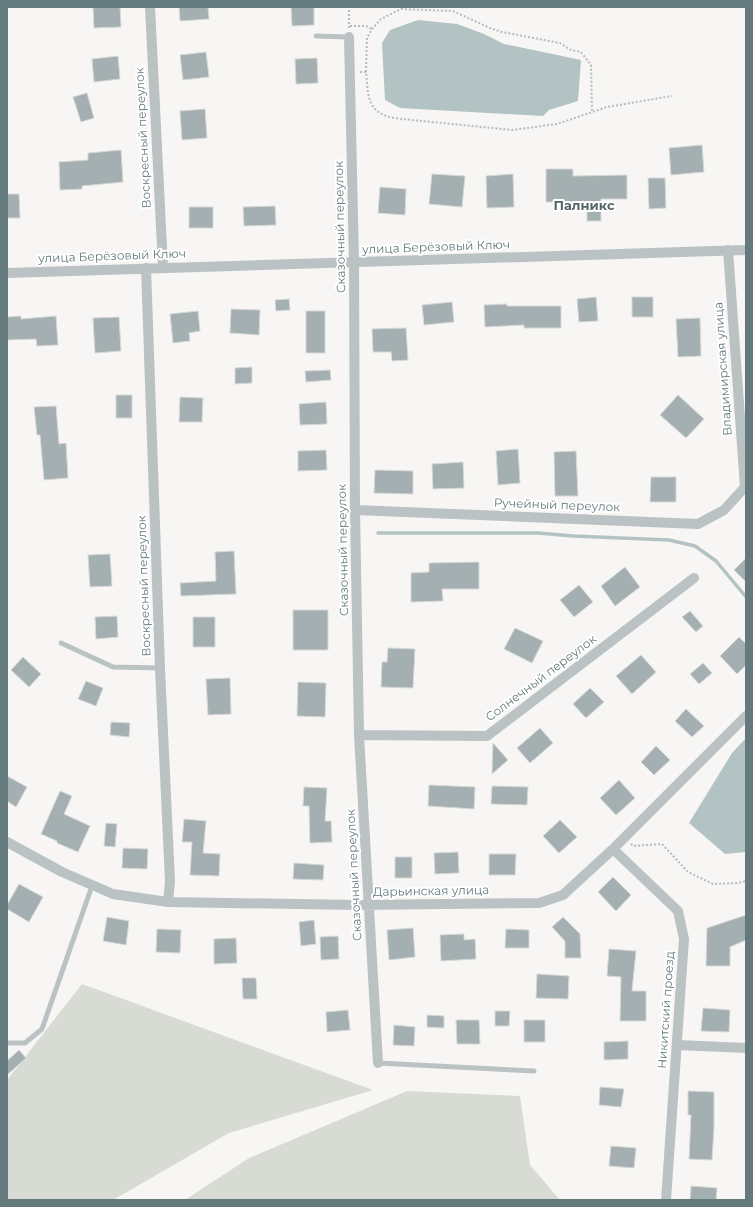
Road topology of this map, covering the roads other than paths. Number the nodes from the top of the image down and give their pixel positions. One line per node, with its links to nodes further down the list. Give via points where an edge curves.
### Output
1 (150, 7): 7 (street, Воскресный переулок)
2 (316, 36): 3 (lane)
3 (349, 37): 6 (street, Сказочный переулок)
4 (728, 250): 5 (street, улица Берёзовый Ключ); 6 (street, улица Берёзовый Ключ); 10 (street, Владимирская улица)
5 (746, 250)
6 (354, 262): 7 (street, улица Берёзовый Ключ); 11 (street, Сказочный переулок)
7 (163, 267): 8 (street, улица Берёзовый Ключ)
8 (146, 268): 9 (street, улица Берёзовый Ключ); 14 (street, Воскресный переулок)
9 (7, 273)
10 (746, 486): 11 (street, Ручейный переулок, via 724,510 698,524)
11 (355, 510): 16 (street, Сказочный переулок)
12 (694, 578): 16 (street, Солнечный переулок, via 487,736)
13 (61, 643): 14 (lane, via 113,667)
14 (160, 668): 20 (street, Воскресный переулок, via 170,881)
15 (746, 716): 18 (street, Дарьинская улица)
16 (359, 735): 21 (street, Сказочный переулок)
17 (7, 842): 19 (street, Дарьинская улица)
18 (613, 849): 21 (street, Дарьинская улица, via 563,895 539,902); 23 (street, Никитский проезд, via 678,911 684,939)
19 (92, 886): 20 (street, Дарьинская улица, via 113,894); 22 (lane, via 42,1029 25,1043)
20 (168, 902): 21 (street, Дарьинская улица)
21 (368, 905): 25 (street, Сказочный переулок)
22 (7, 1043)
23 (678, 1045): 24 (street); 27 (street, Никитский проезд)
24 (746, 1048)
25 (378, 1063): 26 (lane)
26 (534, 1070)
27 (666, 1200)

